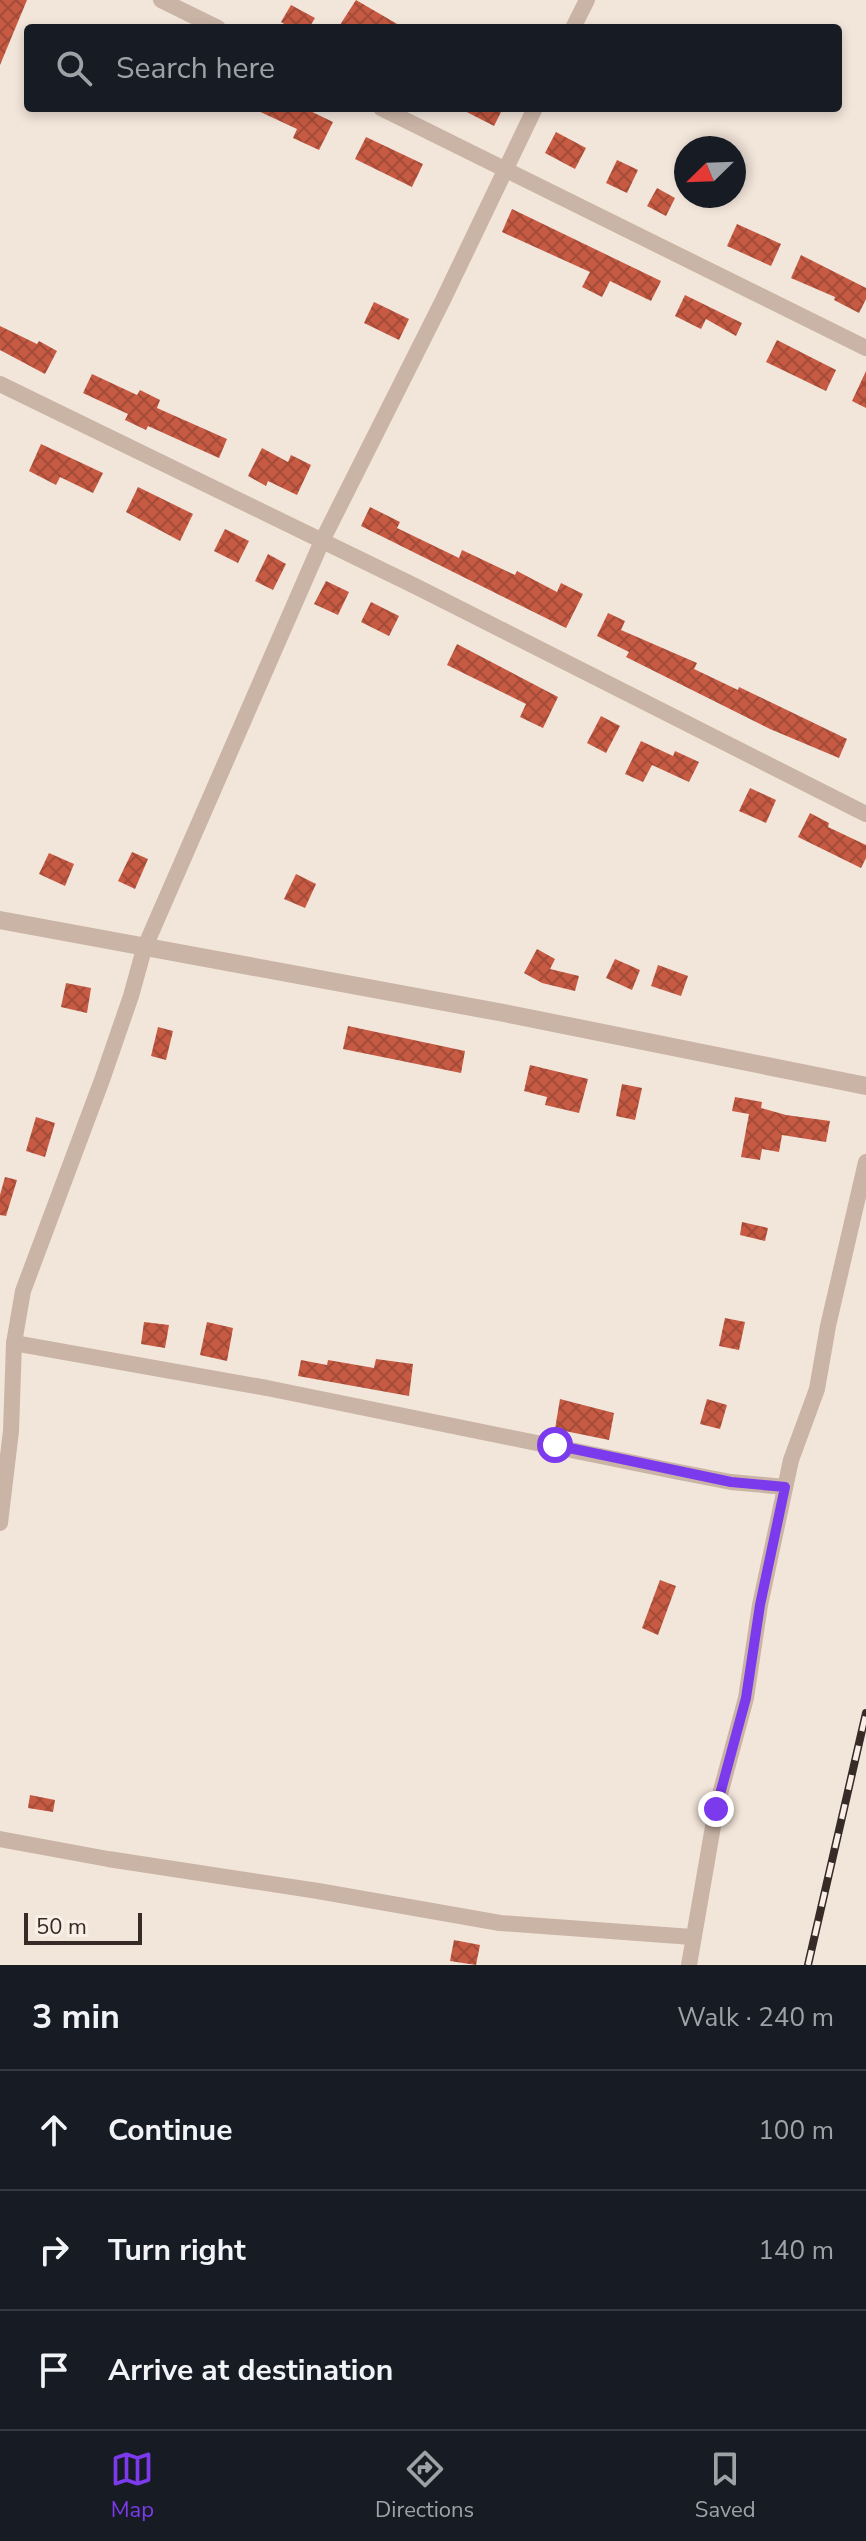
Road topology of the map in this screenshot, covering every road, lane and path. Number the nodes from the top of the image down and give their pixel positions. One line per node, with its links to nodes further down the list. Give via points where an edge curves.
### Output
1 (161, 0): 3 (street)
2 (587, 0): 4 (street)
3 (210, 24)
4 (575, 24)
5 (389, 112): 7 (street)
6 (533, 112): 7 (street)
7 (506, 169): 8 (street); 10 (street)
8 (866, 348)
9 (0, 384): 10 (street)
10 (322, 541): 11 (street); 13 (street)
11 (866, 814)
12 (0, 920): 13 (street)
13 (144, 949): 14 (street, via 504,1013); 16 (street, via 102,1080 23,1291)
14 (866, 1086)
15 (866, 1162): 18 (street, via 817,1389)
16 (14, 1343): 17 (street); 18 (street, via 731,1482)
17 (7, 1391): 19 (street)
18 (785, 1487): 21 (street, via 746,1698 716,1809)
19 (0, 1523)
20 (0, 1839): 21 (street, via 500,1923)
21 (692, 1937): 22 (street)
22 (689, 1965)

